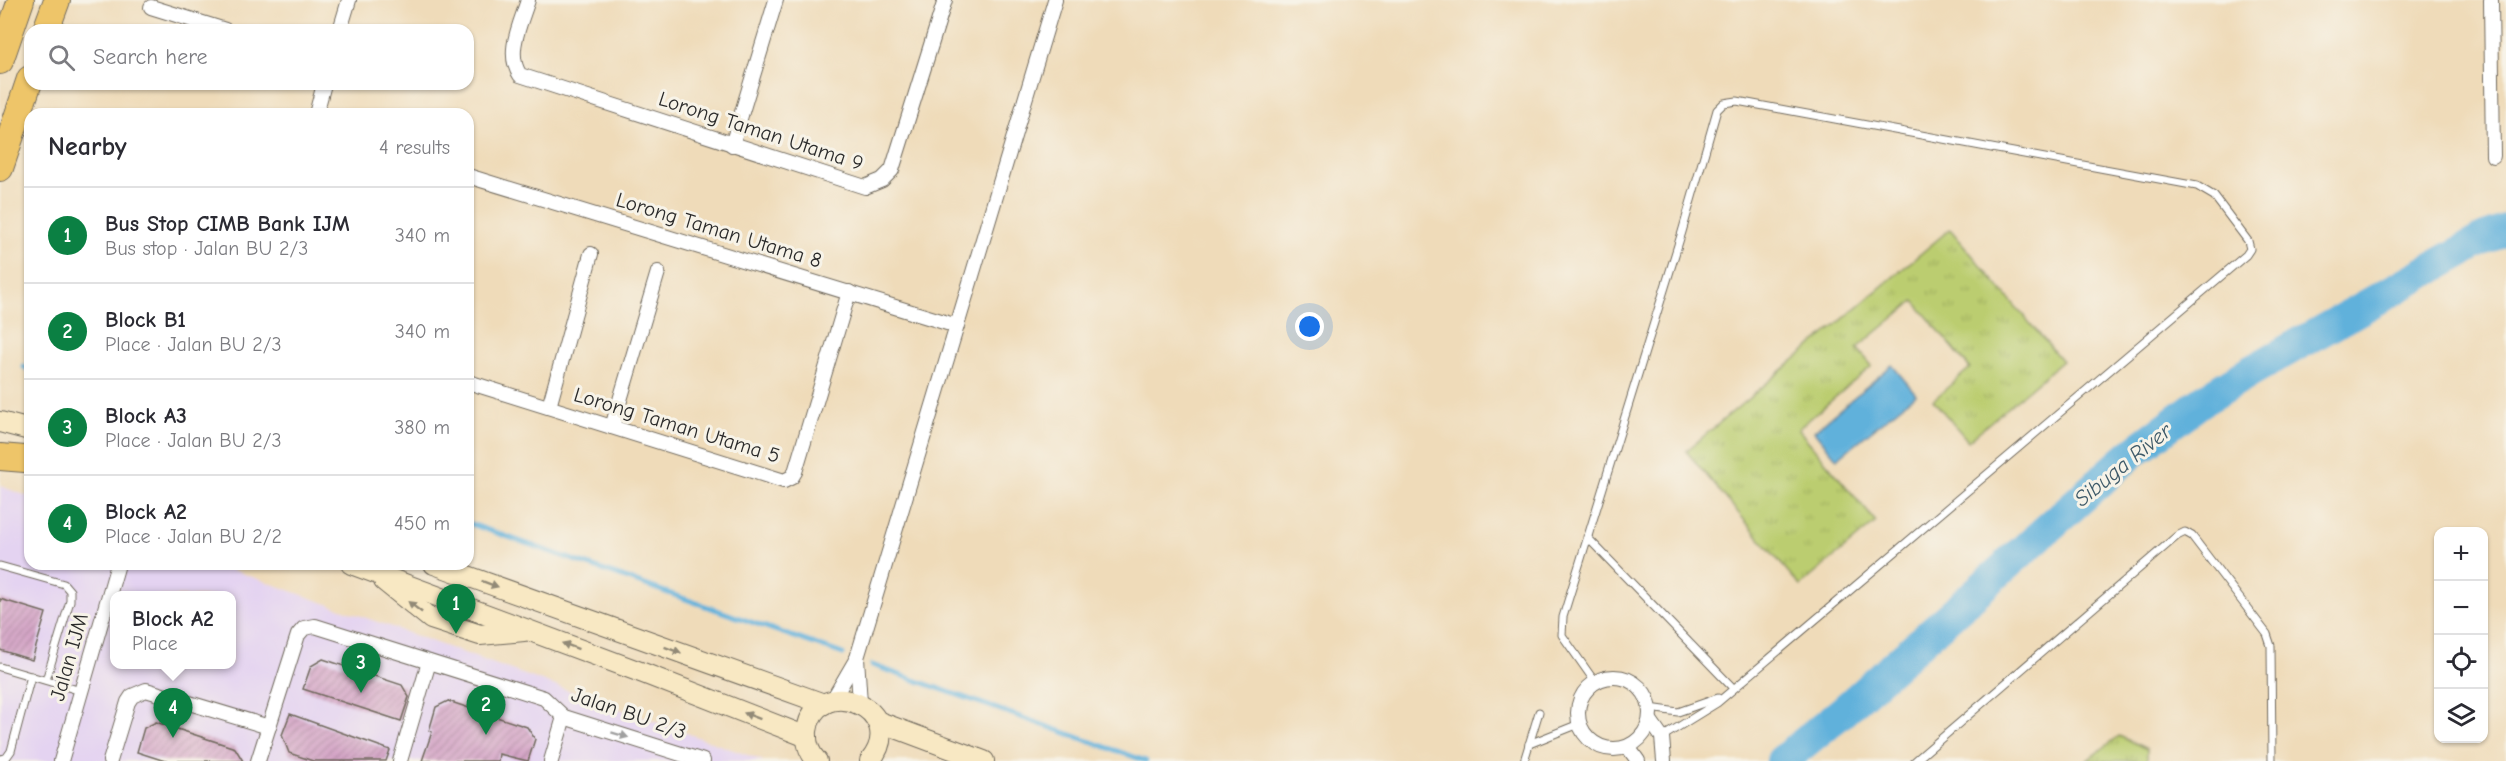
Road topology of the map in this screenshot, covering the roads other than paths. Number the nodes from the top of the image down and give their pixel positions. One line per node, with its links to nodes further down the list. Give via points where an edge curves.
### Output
1 (21, 0): 13 (highway)
2 (57, 0): 10 (highway)
3 (349, 0): 12 (street)
4 (528, 0): 17 (street, Lorong Taman Utama 9, via 512,55 520,75)
5 (776, 0): 17 (street)
6 (945, 0): 17 (street, Lorong Taman Utama 9, via 892,170 882,180 865,187)
7 (1055, 0): 24 (street)
8 (2491, 0): 18 (street)
9 (151, 7): 11 (street)
10 (48, 24)
11 (206, 24)
12 (342, 24)
13 (0, 61)
14 (26, 90): 19 (highway)
15 (322, 90): 16 (street)
16 (318, 108)
17 (732, 145)
18 (2493, 156)
19 (0, 168)
20 (474, 178): 23 (street, Lorong Taman Utama 8)
21 (591, 254): 26 (street)
22 (658, 272): 28 (street)
23 (849, 292): 24 (street, Lorong Taman Utama 8); 28 (street, Lorong Taman Utama 5, via 792,477 784,480)
24 (957, 326): 39 (street)
25 (474, 384): 26 (street, Lorong Taman Utama 5)
26 (549, 407): 28 (street, Lorong Taman Utama 5)
27 (0, 422): 29 (street)
28 (612, 427)
29 (24, 428)
30 (0, 451): 31 (street)
31 (18, 459)
32 (1587, 537): 44 (lane, via 1563,617 1562,635); 45 (lane); 45 (lane, via 1717,110 1724,103 1737,101 2197,186 2214,196 2248,241 2250,249 2246,255)
33 (0, 566): 43 (lane, via 64,584 70,591)
34 (116, 570): 38 (street, Jalan IJM)
35 (368, 570): 56 (street, one-way to 35)
36 (451, 570): 48 (street, one-way to 48)
37 (110, 591): 46 (street, Jalan IJM)
38 (110, 591)
39 (857, 658): 48 (street); 49 (street)
40 (429, 662): 52 (street, Jalan BU 2/3, via 544,698); 55 (street, Jalan BU 2/3, via 315,626 304,628 298,635); 66 (street)
41 (0, 667): 42 (lane)
42 (32, 676): 43 (lane); 60 (lane, via 11,751)
43 (46, 680): 46 (lane)
44 (1594, 682): 51 (street, via 1618,676 1629,680 1646,696); 54 (street, via 1579,700)
45 (1733, 688): 47 (lane)
46 (81, 691): 63 (street, Jalan IJM)
47 (1726, 694): 51 (lane, via 1678,712); 57 (lane)
48 (828, 703): 49 (street, via 851,700); 56 (street, via 811,718)
49 (860, 704): 53 (street)
50 (1539, 712): 58 (lane)
51 (1650, 714): 57 (street); 59 (street, via 1642,736)
52 (564, 717): 61 (street, Jalan BU 2/3, one-way to 61); 67 (street)
53 (877, 721): 62 (street, via 879,741); 69 (street)
54 (1579, 724): 58 (lane); 59 (street, via 1593,743 1610,749)
55 (269, 727): 64 (street, via 146,690 128,702); 65 (street)
56 (807, 737): 68 (street)
57 (1662, 737): 72 (street)
58 (1529, 744): 70 (lane)
59 (1628, 747): 71 (street)
60 (0, 759)
61 (694, 760)
62 (873, 760)
63 (61, 761)
64 (110, 761)
65 (258, 761)
66 (400, 761)
67 (551, 761)
68 (817, 761)
69 (984, 761)
70 (1524, 761)
71 (1638, 761)
72 (1664, 761)
73 (1916, 761): 74 (lane, via 2185,532 2267,634 2271,646)
74 (2272, 761)

